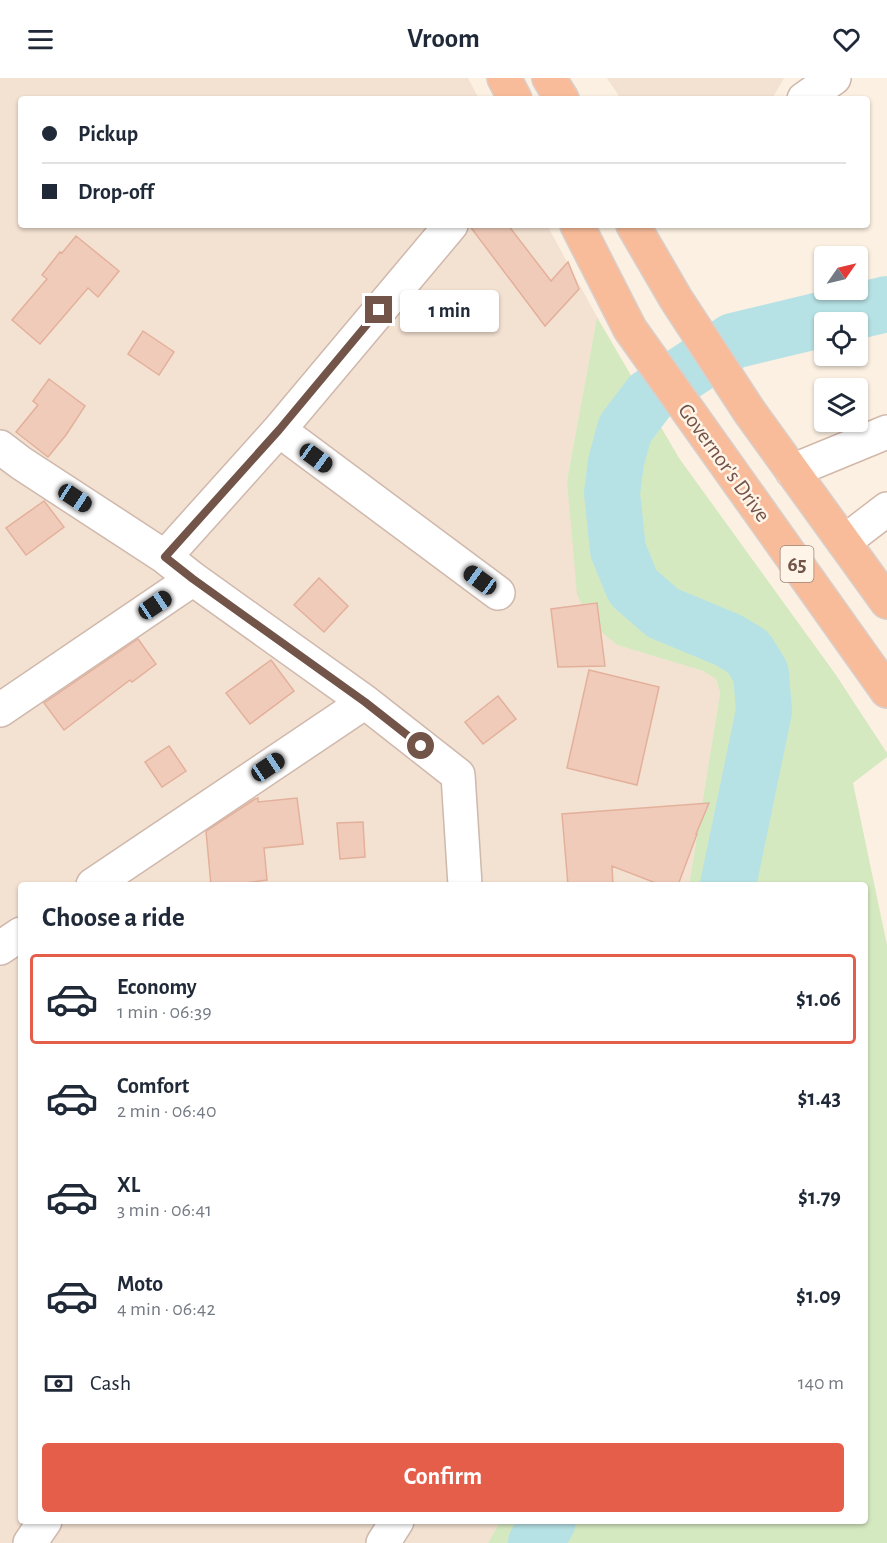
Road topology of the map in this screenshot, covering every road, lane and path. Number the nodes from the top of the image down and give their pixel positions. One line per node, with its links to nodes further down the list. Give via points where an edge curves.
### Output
1 (504, 78): 4 (highway)
2 (549, 78): 5 (highway)
3 (834, 78): 6 (street)
4 (513, 96)
5 (560, 96)
6 (808, 96)
7 (448, 228): 10 (street)
8 (579, 228): 20 (highway, Governor's Drive / 65, via 630,329)
9 (635, 228): 13 (highway, 65, via 676,299)
10 (279, 430): 16 (street); 18 (street)
11 (887, 432): 13 (street)
12 (0, 447): 16 (street)
13 (792, 471): 15 (highway, 65)
14 (887, 509): 15 (street)
15 (843, 542): 19 (highway, 65)
16 (165, 557): 17 (street)
17 (193, 579): 21 (street); 22 (street)
18 (498, 593)
19 (887, 602)
20 (885, 685)
21 (365, 702): 23 (street); 24 (street, via 458,775)
22 (0, 710)
23 (97, 882)
24 (465, 882)
25 (18, 936): 26 (street)
26 (0, 948)
27 (43, 1524): 29 (street)
28 (395, 1524): 30 (street)
29 (30, 1543)
30 (383, 1543)

